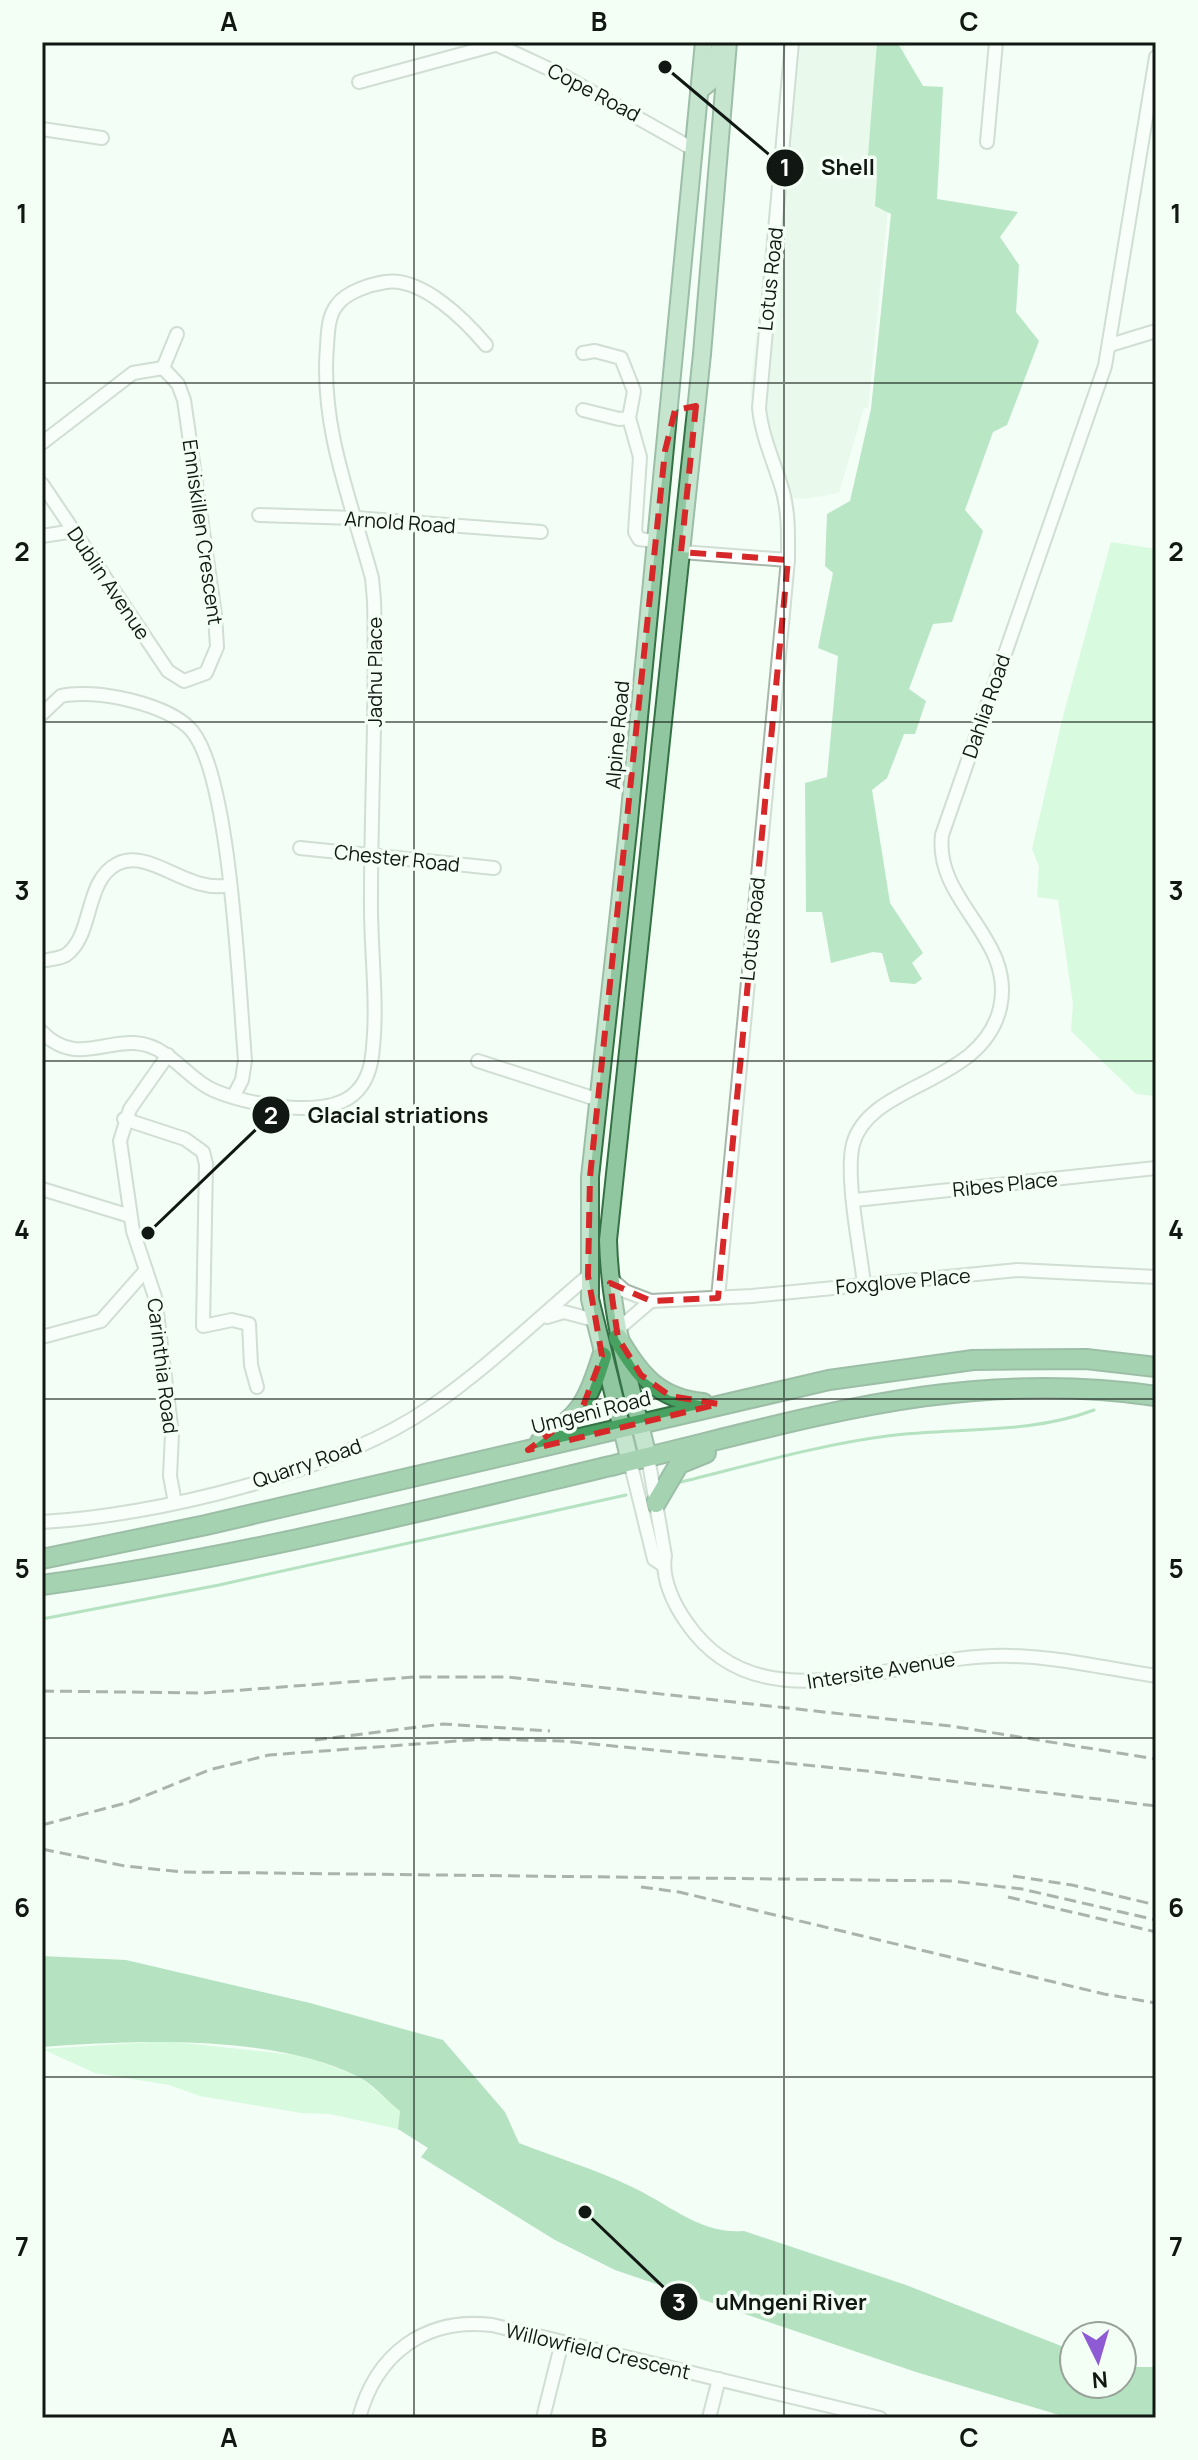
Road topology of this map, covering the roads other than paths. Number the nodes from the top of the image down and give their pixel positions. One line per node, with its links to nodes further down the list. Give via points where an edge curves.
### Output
1 (531, 42): 9 (street)
2 (704, 42): 11 (main road, Alpine Road)
3 (721, 42): 11 (main road, via 711,81)
4 (728, 42): 22 (main road, Alpine Road)
5 (792, 42): 35 (street, Lotus Road, via 759,397 761,425 789,526)
6 (996, 42): 14 (street)
7 (493, 43): 9 (street, Cope Road); 10 (street)
8 (1156, 57): 19 (street, Dahlia Road)
9 (529, 58): 15 (street, Cope Road)
10 (359, 82)
11 (699, 91): 15 (main road, Alpine Road)
12 (42, 129): 13 (street)
13 (102, 138)
14 (987, 142)
15 (693, 149): 26 (main road, Alpine Road)
16 (1156, 331): 19 (street)
17 (177, 334): 21 (street)
18 (486, 345): 29 (street, Jadhu Place, via 435,296 400,283 366,288 336,306 327,348 327,412)
19 (1110, 345): 53 (street, Dahlia Road, via 942,835 946,875 1000,965 997,1018 965,1060 875,1112 860,1128 851,1155)
20 (583, 353): 24 (street, via 595,351 624,361 634,391)
21 (163, 368): 25 (street, via 133,373); 36 (street, Enniskillen Crescent, via 184,400 217,638 206,673)
22 (696, 406): 26 (main road, via 684,404 675,410); 34 (main road, Alpine Road)
23 (583, 410): 24 (street)
24 (629, 418): 33 (street, via 640,457 634,526)
25 (42, 443)
26 (665, 451): 33 (main road, Alpine Road)
27 (42, 484): 30 (street, Dublin Avenue)
28 (259, 515): 29 (street, Arnold Road)
29 (355, 518): 31 (street, Arnold Road); 41 (street, Jadhu Place, via 374,600)
30 (74, 531): 32 (street); 36 (street, Dublin Avenue, via 168,671)
31 (541, 532)
32 (42, 536)
33 (647, 540): 39 (main road, Alpine Road)
34 (681, 552): 35 (street); 38 (main road, Alpine Road)
35 (788, 560): 60 (street, Lotus Road)
36 (179, 679)
37 (42, 714): 43 (street, via 61,696 83,693 164,712 184,723 203,751 218,807)
38 (654, 789): 39 (main road, via 642,820); 57 (main road, Alpine Road, via 612,1188)
39 (629, 821): 49 (main road, Alpine Road)
40 (300, 848): 41 (street, Chester Road)
41 (371, 854): 42 (street, Chester Road); 48 (street, Jadhu Place, via 374,1037 366,1077 350,1098 328,1108)
42 (494, 868)
43 (229, 885): 44 (street, via 209,888 141,861 120,863 102,879 71,949); 48 (street, via 245,1060)
44 (42, 961)
45 (42, 1032): 46 (street, via 65,1050 140,1043)
46 (168, 1055): 48 (street, Jadhu Place, via 212,1090); 50 (street)
47 (478, 1061): 49 (street)
48 (233, 1097)
49 (599, 1100): 56 (main road, Alpine Road, via 590,1177)
50 (124, 1119): 54 (street, Carinthia Road, via 121,1154); 68 (street, via 185,1139 203,1152 203,1326 246,1321)
51 (1156, 1168): 53 (street, Ribes Place)
52 (42, 1189): 54 (street)
53 (855, 1200): 59 (street, Dahlia Road)
54 (130, 1216): 55 (street, Carinthia Road)
55 (146, 1270): 65 (street, via 101,1321); 76 (street, Carinthia Road, via 158,1315)
56 (588, 1276): 62 (main road, Alpine Road); 63 (street, Quarry Road)
57 (609, 1277): 61 (street, Foxglove Place, via 625,1291); 64 (main road, Alpine Road)
58 (1156, 1277): 59 (street, Foxglove Place, via 1018,1270)
59 (864, 1284): 60 (street, Foxglove Place)
60 (718, 1298): 61 (street, Foxglove Place)
61 (651, 1301): 64 (street)
62 (594, 1320): 63 (street, Quarry Road, via 556,1312); 66 (main road, Alpine Road)
63 (537, 1322): 76 (street, Quarry Road, via 451,1392 378,1438 322,1461)
64 (618, 1334): 71 (highway, via 653,1386 683,1401); 72 (main road, Alpine Road)
65 (42, 1337)
66 (602, 1356): 73 (main road, Alpine Road); 74 (highway, via 582,1409)
67 (1156, 1367): 71 (highway, Umgeni Road, via 1086,1359 973,1360 829,1380)
68 (257, 1387)
69 (1156, 1396): 70 (highway, via 1013,1387)
70 (865, 1403): 75 (highway); 77 (highway, via 688,1459 672,1471)
71 (719, 1404): 72 (highway, Umgeni Road)
72 (639, 1423): 73 (highway, Umgeni Road); 75 (main road, Alpine Road)
73 (620, 1428): 74 (highway, Umgeni Road); 75 (main road, Alpine Road)
74 (528, 1450): 79 (highway, Umgeni Road)
75 (639, 1459): 77 (street, Intersite Avenue); 80 (street, Intersite Avenue, via 654,1559); 81 (highway, via 215,1555)
76 (175, 1503): 78 (street, Quarry Road)
77 (656, 1503): 80 (street, Intersite Avenue)
78 (42, 1522)
79 (42, 1559)
80 (663, 1565): 82 (street, Intersite Avenue, via 680,1613 702,1643 768,1679 823,1682 949,1658 998,1655)
81 (42, 1585)
82 (1156, 1676)
83 (562, 2342): 84 (street, Willowfield Crescent); 85 (street, Willowfield Crescent, via 480,2324 429,2331 383,2365); 86 (street)
84 (719, 2379): 87 (street); 88 (street, Willowfield Crescent)
85 (359, 2418)
86 (543, 2418)
87 (709, 2418)
88 (877, 2418)

